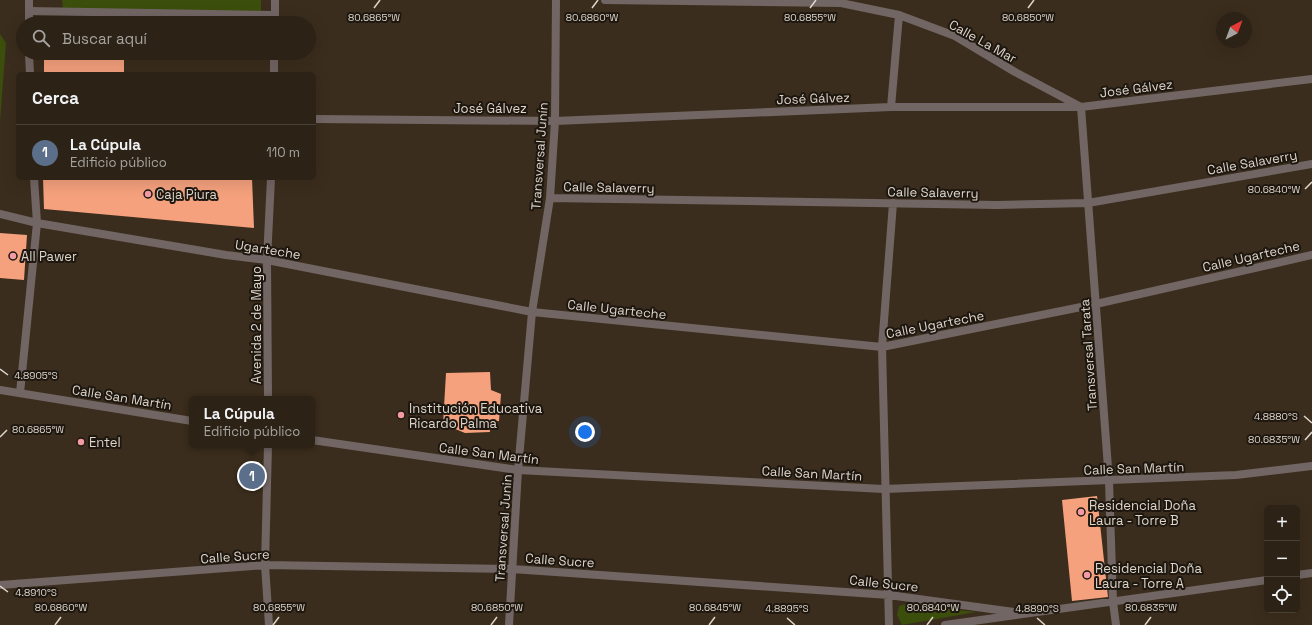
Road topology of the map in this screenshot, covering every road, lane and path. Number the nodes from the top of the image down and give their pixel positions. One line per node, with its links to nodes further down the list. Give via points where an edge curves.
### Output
1 (29, 0): 5 (street)
2 (275, 0): 9 (street)
3 (556, 0): 18 (street, Transversal Junín)
4 (605, 0): 6 (street, Calle La Mar, via 841,3)
5 (29, 11): 7 (street); 8 (street)
6 (899, 15): 15 (street); 16 (street, Calle La Mar, via 955,36)
7 (29, 16)
8 (183, 16)
9 (275, 16)
10 (29, 60): 12 (street)
11 (274, 60): 13 (street)
12 (30, 72)
13 (274, 72)
14 (1312, 79): 16 (street, José Gálvez)
15 (891, 107): 16 (street, José Gálvez); 18 (street, José Gálvez)
16 (1081, 107): 24 (street, Transversal Tarata)
17 (316, 119): 18 (street, José Gálvez)
18 (555, 121): 22 (street, Transversal Junín)
19 (1312, 164): 24 (street, Calle Salaverry)
20 (34, 180): 26 (street)
21 (271, 180): 28 (street, Avenida 2 de Mayo)
22 (550, 198): 23 (street, Calle Salaverry); 30 (street, Transversal Junín)
23 (893, 203): 24 (street, Calle Salaverry); 31 (street)
24 (1088, 203): 29 (street, Transversal Tarata)
25 (0, 214): 26 (street, Ugarteche)
26 (37, 223): 28 (street, Ugarteche); 33 (street)
27 (1312, 254): 29 (street, Calle Ugarteche)
28 (268, 260): 30 (street, Ugarteche); 34 (street, Avenida 2 de Mayo)
29 (1096, 304): 31 (street, Calle Ugarteche); 40 (street, Transversal Tarata)
30 (532, 312): 31 (street, Calle Ugarteche); 39 (street, Transversal Junin)
31 (882, 347): 41 (street)
32 (0, 390): 33 (street, Calle San Martín)
33 (20, 393): 35 (street, Calle San Martín)
34 (268, 396)
35 (189, 421)
36 (315, 440): 39 (street, Calle San Martín)
37 (268, 448): 42 (street)
38 (1312, 466): 40 (street, Calle San Martín, via 1236,475)
39 (518, 470): 41 (street, Calle San Martín); 43 (street, Transversal Junin)
40 (1109, 481): 41 (street, Calle San Martín); 49 (street, Transversal Tarata)
41 (884, 489): 48 (street)
42 (265, 565): 43 (street, Calle Sucre); 47 (street, Calle Sucre); 51 (street)
43 (512, 569): 48 (street, Calle Sucre); 52 (street, Transversal Junin)
44 (1312, 573): 45 (street)
45 (1300, 575)
46 (1264, 580): 49 (street)
47 (0, 585)
48 (889, 595): 50 (street, Calle Sucre); 53 (street)
49 (1113, 602): 50 (street); 55 (street, Transversal Tarata)
50 (1021, 613): 54 (street)
51 (269, 625)
52 (509, 625)
53 (889, 625)
54 (945, 625)
55 (1116, 625)

